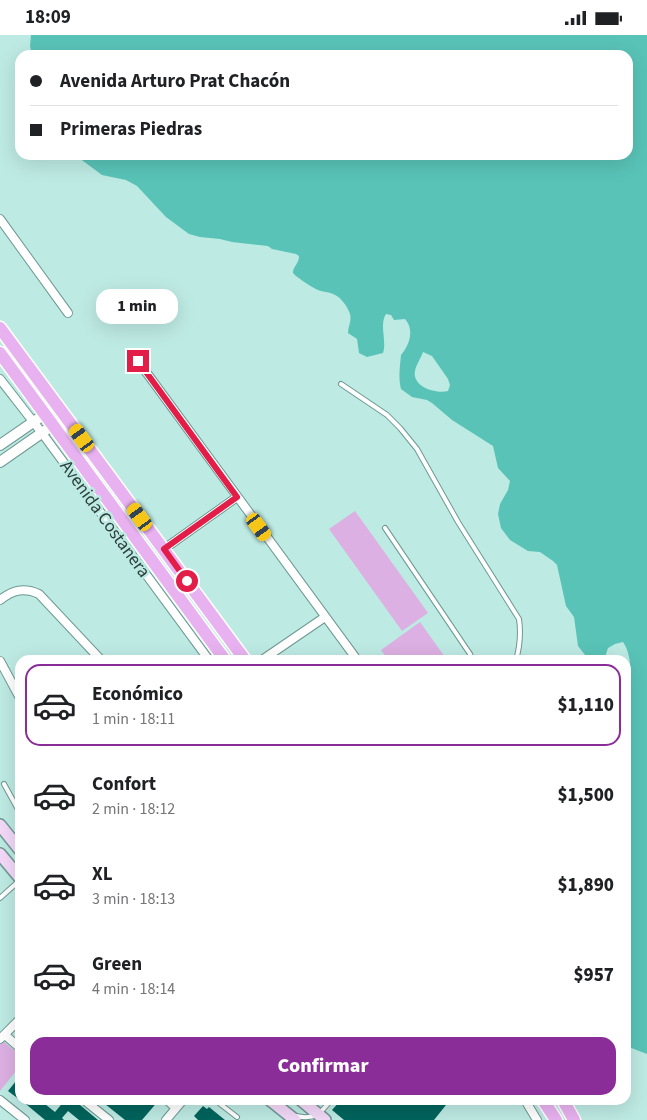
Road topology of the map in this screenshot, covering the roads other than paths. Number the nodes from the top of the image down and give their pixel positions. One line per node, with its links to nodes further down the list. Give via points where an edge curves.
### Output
1 (0, 219): 2 (street)
2 (68, 313)
3 (0, 328): 8 (main road)
4 (0, 353): 9 (main road)
5 (138, 361): 16 (street)
6 (0, 379): 11 (street, Avenida Costanera)
7 (341, 384): 28 (lane, via 386,415 417,449 519,619 521,632)
8 (58, 405): 9 (street); 10 (main road)
9 (45, 413): 11 (street); 12 (main road)
10 (66, 416): 12 (street); 18 (main road)
11 (34, 422): 13 (street, Avenida Costanera); 14 (street)
12 (54, 425): 13 (street); 23 (main road)
13 (42, 433): 15 (street); 22 (street, Avenida Costanera)
14 (0, 445)
15 (0, 462)
16 (237, 497): 18 (street); 20 (street)
17 (385, 528): 27 (lane)
18 (164, 549): 24 (main road)
19 (0, 600): 21 (street, via 21,590 39,594)
20 (325, 617): 25 (street); 26 (street)
21 (96, 655)
22 (205, 655)
23 (221, 655)
24 (241, 655)
25 (269, 655)
26 (354, 655)
27 (470, 655)
28 (517, 655)
29 (0, 661): 30 (street)
30 (15, 689)
31 (4, 785): 32 (lane)
32 (15, 804)
33 (0, 825): 34 (main road)
34 (15, 844)
35 (0, 854): 36 (main road)
36 (15, 873)
37 (15, 884): 38 (lane)
38 (0, 898)
39 (15, 1024): 40 (street)
40 (2, 1037): 41 (street)
41 (15, 1045)
42 (0, 1100): 57 (street)
43 (90, 1105): 58 (street)
44 (172, 1105): 53 (street)
45 (179, 1105): 53 (street)
46 (221, 1105): 54 (lane)
47 (276, 1105): 55 (main road)
48 (307, 1105): 56 (main road)
49 (328, 1105): 56 (lane)
50 (528, 1105): 60 (street)
51 (546, 1105): 61 (main road)
52 (566, 1105): 62 (main road)
53 (176, 1108): 59 (street)
54 (237, 1117)
55 (291, 1117): 56 (lane)
56 (322, 1117)
57 (25, 1120)
58 (109, 1120)
59 (166, 1120)
60 (537, 1120)
61 (556, 1120)
62 (574, 1120)

